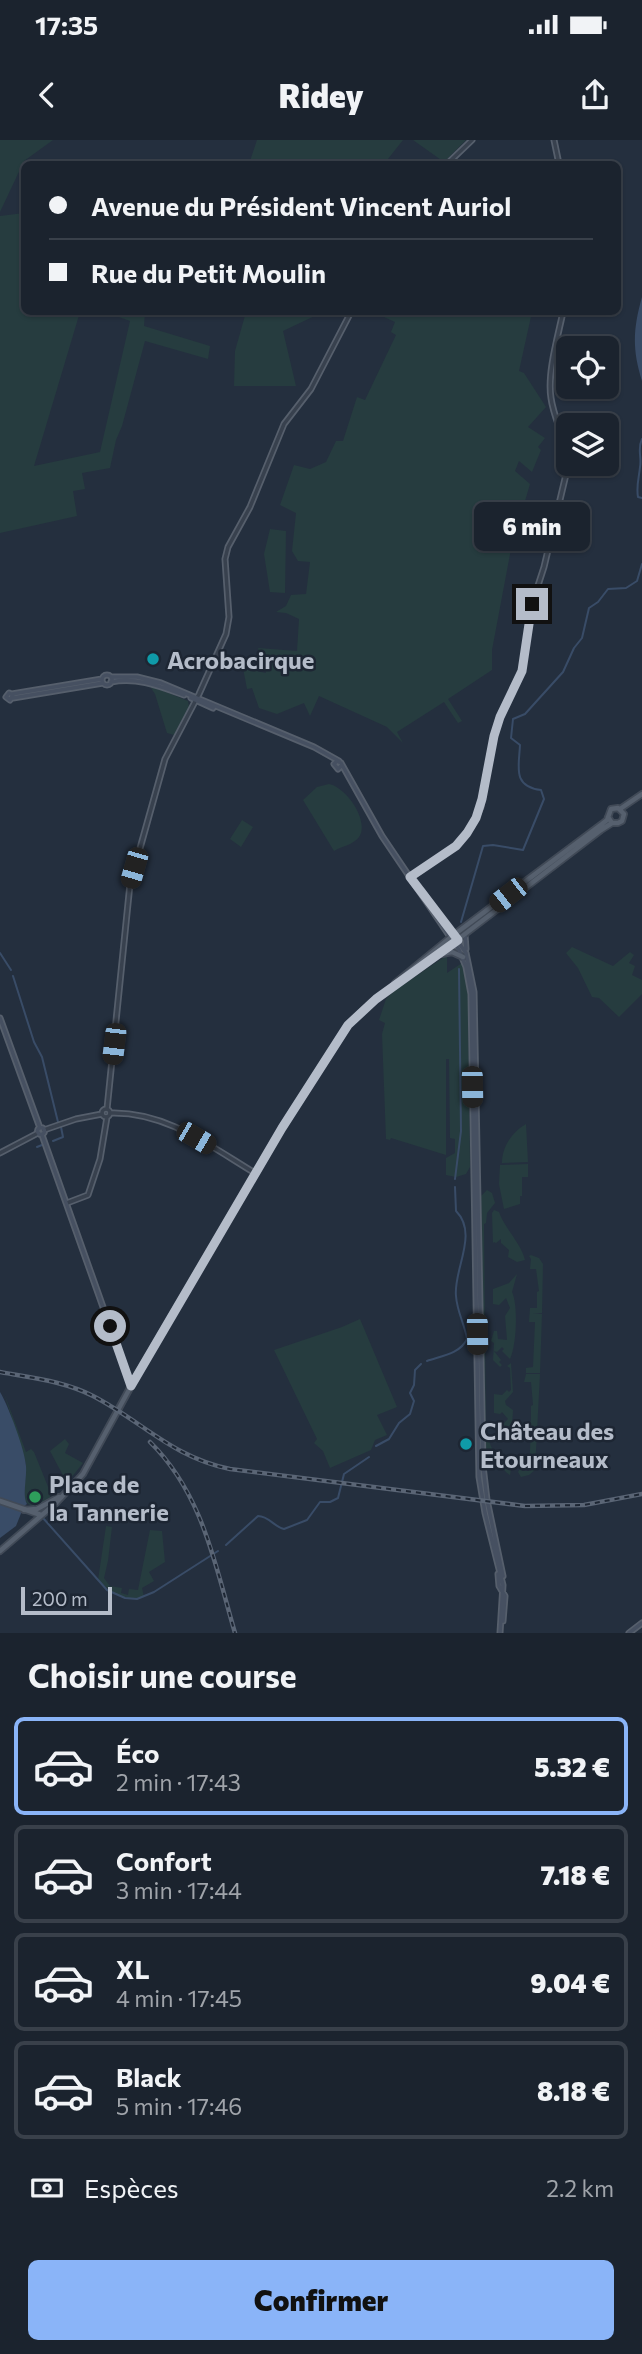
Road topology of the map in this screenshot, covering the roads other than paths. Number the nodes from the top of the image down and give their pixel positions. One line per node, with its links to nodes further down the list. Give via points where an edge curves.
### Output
1 (472, 140): 3 (street)
2 (554, 140): 4 (street)
3 (450, 161)
4 (558, 161)
5 (349, 315): 12 (street, via 311,389 284,424 250,507 230,542 225,559 228,625)
6 (562, 315): 7 (street, via 550,394)
7 (556, 414)
8 (566, 476): 17 (street, via 527,625 522,671 494,736 481,807 456,846)
9 (111, 679): 10 (main road, via 108,684); 10 (main road, via 106,675); 12 (main road, via 146,681)
10 (103, 681): 11 (main road)
11 (0, 699)
12 (196, 699): 17 (main road, via 314,747 339,765); 24 (street, via 159,776 130,884)
13 (642, 796): 14 (main road)
14 (622, 811): 15 (main road, via 611,809); 16 (main road, via 620,822)
15 (608, 817): 16 (main road); 19 (main road)
16 (612, 823): 18 (main road)
17 (412, 880): 19 (main road)
18 (465, 935): 19 (main road); 20 (main road)
19 (455, 939): 20 (main road); 21 (main road); 22 (main road)
20 (463, 955): 21 (main road, via 449,952); 34 (main road, via 471,994 479,1477); 34 (main road, via 474,992 483,1466 505,1586)
21 (435, 957): 22 (main road)
22 (390, 989): 27 (main road, via 348,1025)
23 (0, 1018): 25 (main road)
24 (108, 1113): 25 (street, via 103,1110); 27 (street, via 140,1115 170,1124); 28 (street, via 88,1195)
25 (41, 1132): 26 (street); 28 (main road)
26 (0, 1153)
27 (256, 1173): 29 (main road)
28 (66, 1203): 29 (main road)
29 (131, 1386): 30 (main road, via 83,1474)
30 (68, 1490): 32 (main road); 32 (main road, via 42,1515)
31 (0, 1501): 32 (main road)
32 (30, 1513): 33 (main road, via 29,1525)
33 (0, 1551)
34 (502, 1590): 36 (main road)
35 (642, 1623): 37 (main road)
36 (499, 1633)
37 (629, 1633)

